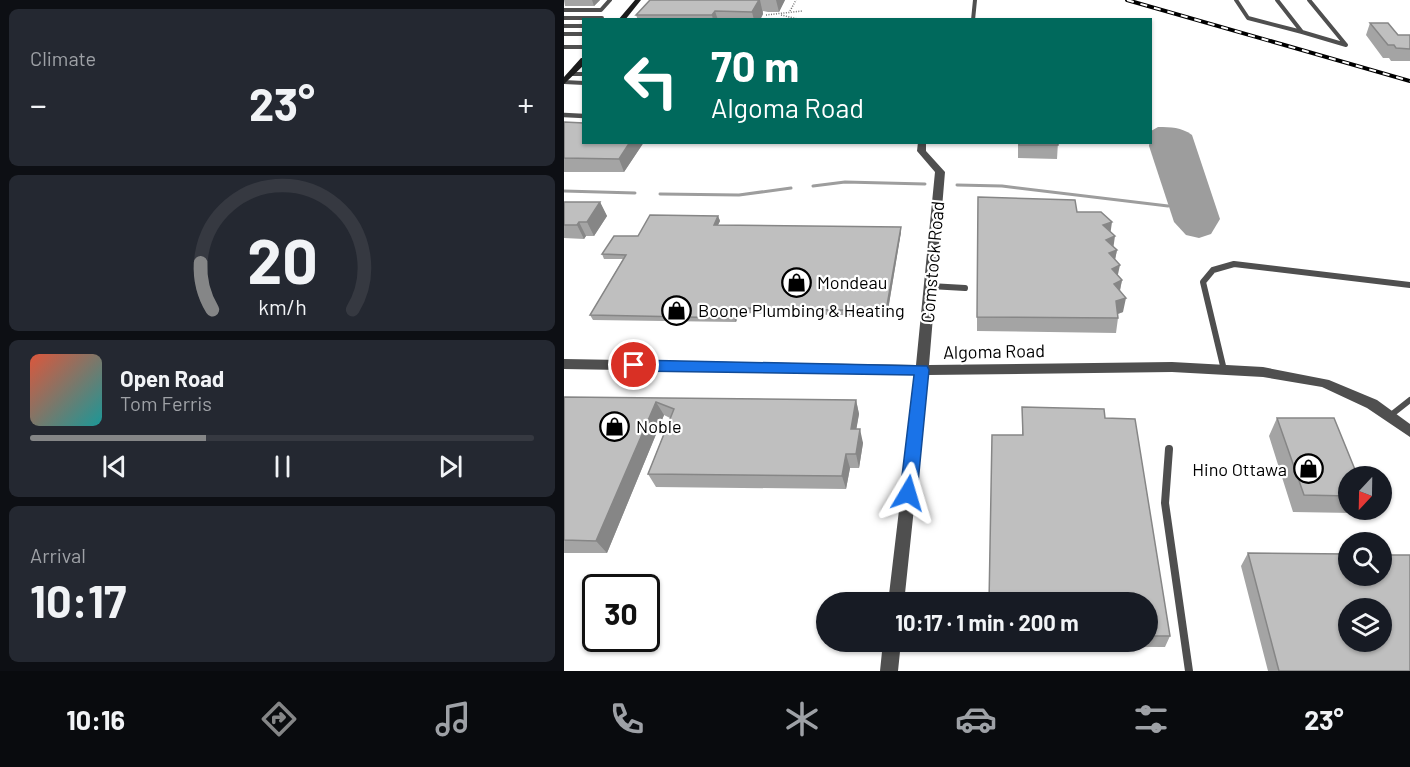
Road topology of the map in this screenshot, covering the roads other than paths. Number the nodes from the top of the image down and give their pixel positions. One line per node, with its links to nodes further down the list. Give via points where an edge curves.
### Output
1 (610, 0): 7 (lane, via 601,10)
2 (638, 0): 10 (street)
3 (975, 0): 11 (lane)
4 (1236, 0): 14 (lane, via 1248,18)
5 (1277, 0): 14 (lane)
6 (1309, 0): 14 (lane, via 1346,45)
7 (564, 10)
8 (564, 18): 9 (lane)
9 (602, 18)
10 (623, 18)
11 (973, 18)
12 (564, 26): 13 (lane)
13 (582, 26)
14 (1302, 32)
15 (564, 34): 16 (lane)
16 (582, 34)
17 (564, 47): 18 (lane)
18 (582, 47)
19 (582, 62): 20 (street)
20 (571, 74): 21 (lane); 22 (street)
21 (582, 74)
22 (564, 82): 23 (lane)
23 (582, 83)
24 (564, 115): 25 (lane)
25 (582, 116)
26 (922, 144): 28 (street, Comstock Road, via 921,151 940,172)
27 (1410, 285): 32 (lane, via 1234,264 1213,270 1203,282)
28 (930, 286): 29 (lane); 31 (street, Comstock Road)
29 (965, 288)
30 (564, 364): 31 (street, Algoma Road)
31 (922, 370): 32 (street, Algoma Road); 37 (street, Comstock Road)
32 (1224, 370): 34 (street, Algoma Road, via 1324,382)
33 (1410, 400): 34 (lane)
34 (1391, 416): 35 (street, Algoma Road)
35 (1410, 430)
36 (1169, 449): 40 (lane, via 1165,503)
37 (897, 592)
38 (891, 652): 39 (street)
39 (890, 671)
40 (1189, 671)

